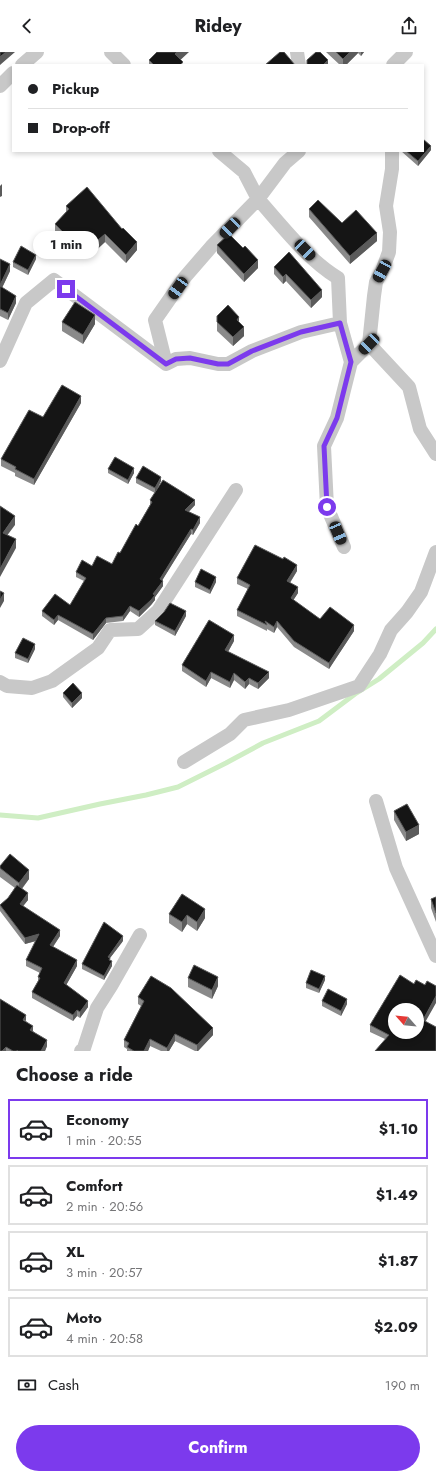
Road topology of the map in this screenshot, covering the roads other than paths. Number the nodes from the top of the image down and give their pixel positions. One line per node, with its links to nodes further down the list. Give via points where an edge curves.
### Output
1 (37, 52): 5 (street)
2 (111, 52): 6 (street)
3 (297, 52): 7 (street)
4 (407, 52): 8 (street); 9 (street)
5 (23, 64)
6 (123, 64)
7 (299, 64)
8 (394, 64)
9 (409, 64)
10 (12, 74): 11 (street)
11 (0, 86)
12 (220, 152): 16 (street, via 244,172)
13 (296, 152): 15 (street)
14 (392, 152): 18 (street, via 386,206 390,232 389,252 376,282)
15 (284, 157): 16 (street)
16 (258, 199): 17 (street, via 324,270 338,278); 21 (street, via 185,277 155,320)
17 (340, 323): 20 (street); 21 (street, via 301,332 252,351 228,364 190,358 176,359)
18 (369, 344): 20 (street); 22 (street, via 409,387 420,429)
19 (0, 361): 21 (street, via 26,303 54,280)
20 (351, 362): 24 (street, via 337,418 324,446 327,507)
21 (166, 364)
22 (436, 454)
23 (236, 490): 26 (street, via 158,611 138,629 110,630 98,648 52,681 32,688 7,686)
24 (344, 547)
25 (436, 552): 27 (street, via 421,592 391,630 380,654 359,686 289,710 244,720 230,734)
26 (0, 682)
27 (184, 762)
28 (376, 800): 30 (street, via 396,868)
29 (140, 935): 31 (street, via 96,1008)
30 (436, 956)
31 (84, 1050)

